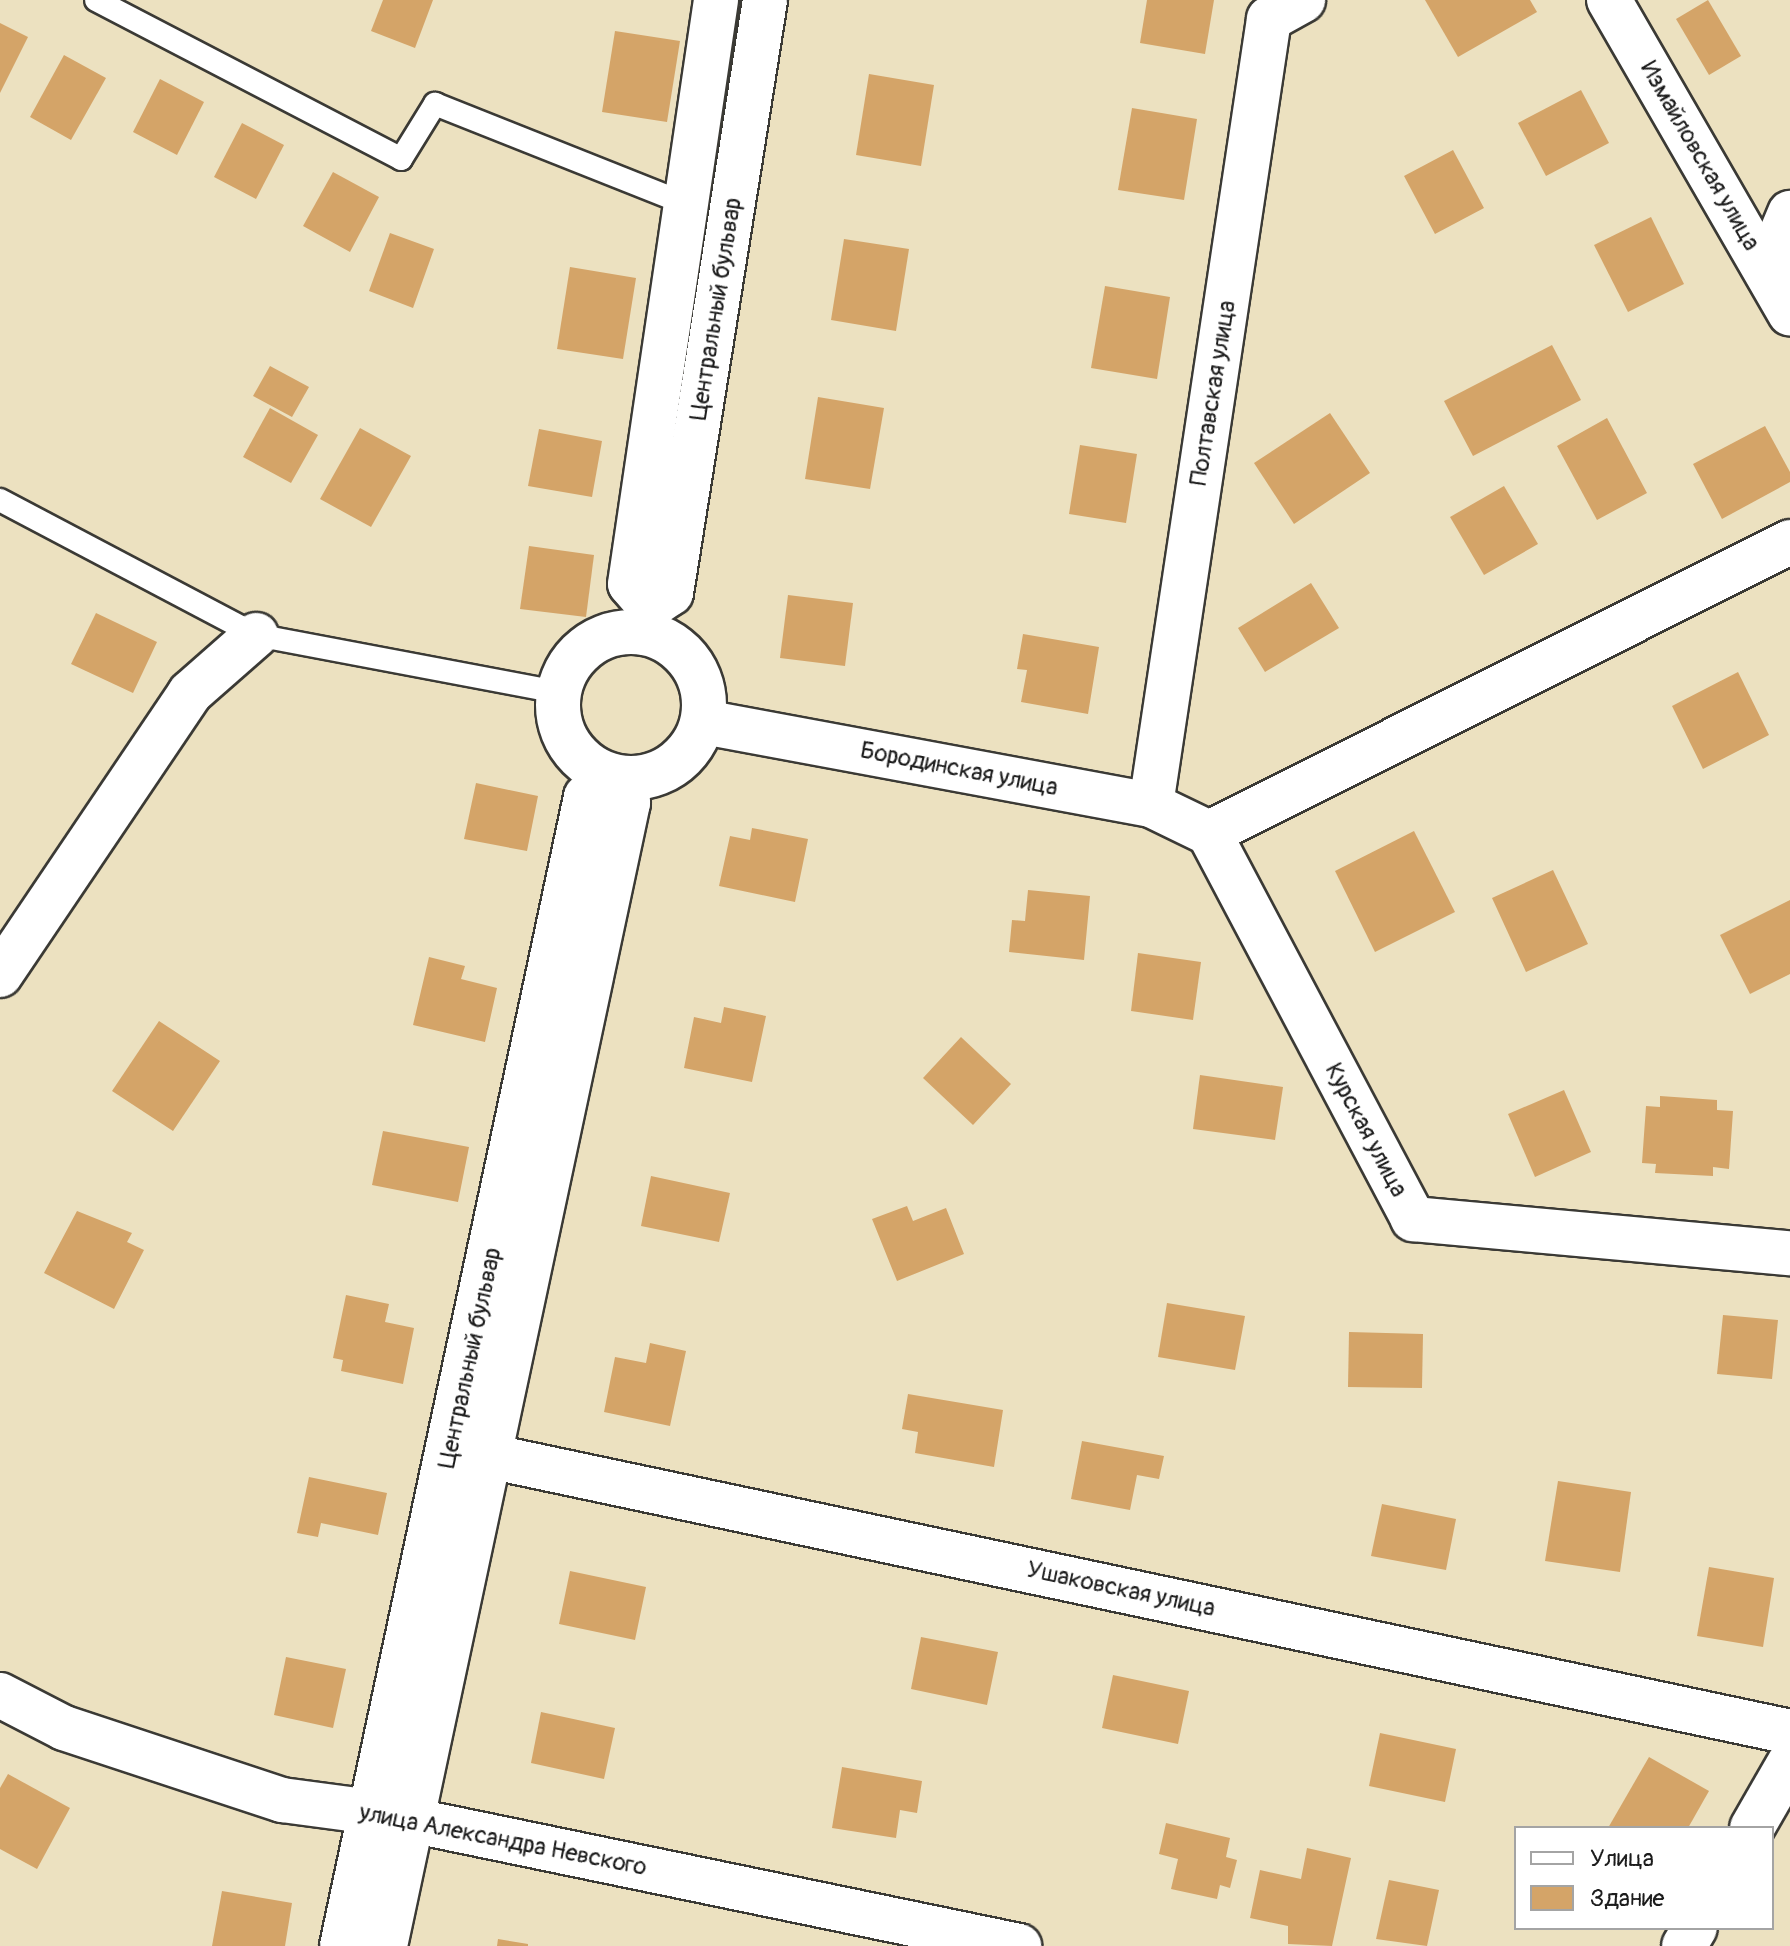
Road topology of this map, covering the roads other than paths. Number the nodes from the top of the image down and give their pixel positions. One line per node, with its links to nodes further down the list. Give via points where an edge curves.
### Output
1 (96, 0): 6 (lane, via 401,159 435,104)
2 (716, 0): 6 (street, Центральный бульвар)
3 (765, 0): 12 (street, Центральный бульвар, via 671,593)
4 (1303, 0): 17 (street, Полтавская улица, via 1269,19)
5 (1609, 0): 8 (street, Измайловская улица)
6 (686, 204): 12 (street, Центральный бульвар, via 630,584)
7 (1790, 213): 8 (street)
8 (1778, 271): 9 (street, Измайловская улица)
9 (1790, 313)
10 (0, 500): 13 (lane)
11 (1790, 542): 18 (street)
12 (647, 620): 14 (street, via 582,649 562,675); 15 (street, via 693,665 704,692)
13 (256, 635): 14 (lane); 19 (street, via 190,693)
14 (559, 692): 16 (street, via 556,708 565,740 586,765)
15 (703, 722): 16 (street, Центральный бульвар, via 692,748 671,767); 17 (street, Бородинская улица)
16 (615, 784): 21 (street, Центральный бульвар, via 586,797)
17 (1151, 805): 18 (street, Бородинская улица)
18 (1209, 833): 20 (street, Курская улица, via 1413,1219)
19 (3, 965)
20 (1790, 1253)
21 (470, 1451): 23 (street, Ушаковская улица); 25 (street, Центральный бульвар)
22 (0, 1695): 25 (street, улица Александра Невского, via 64,1728 282,1800)
23 (1790, 1732)
24 (1790, 1762): 26 (street)
25 (392, 1816): 27 (street, Центральный бульвар); 28 (street, Центральный бульвар); 29 (street, улица Александра Невского)
26 (1753, 1826)
27 (342, 1946)
28 (385, 1946)
29 (1019, 1946)

